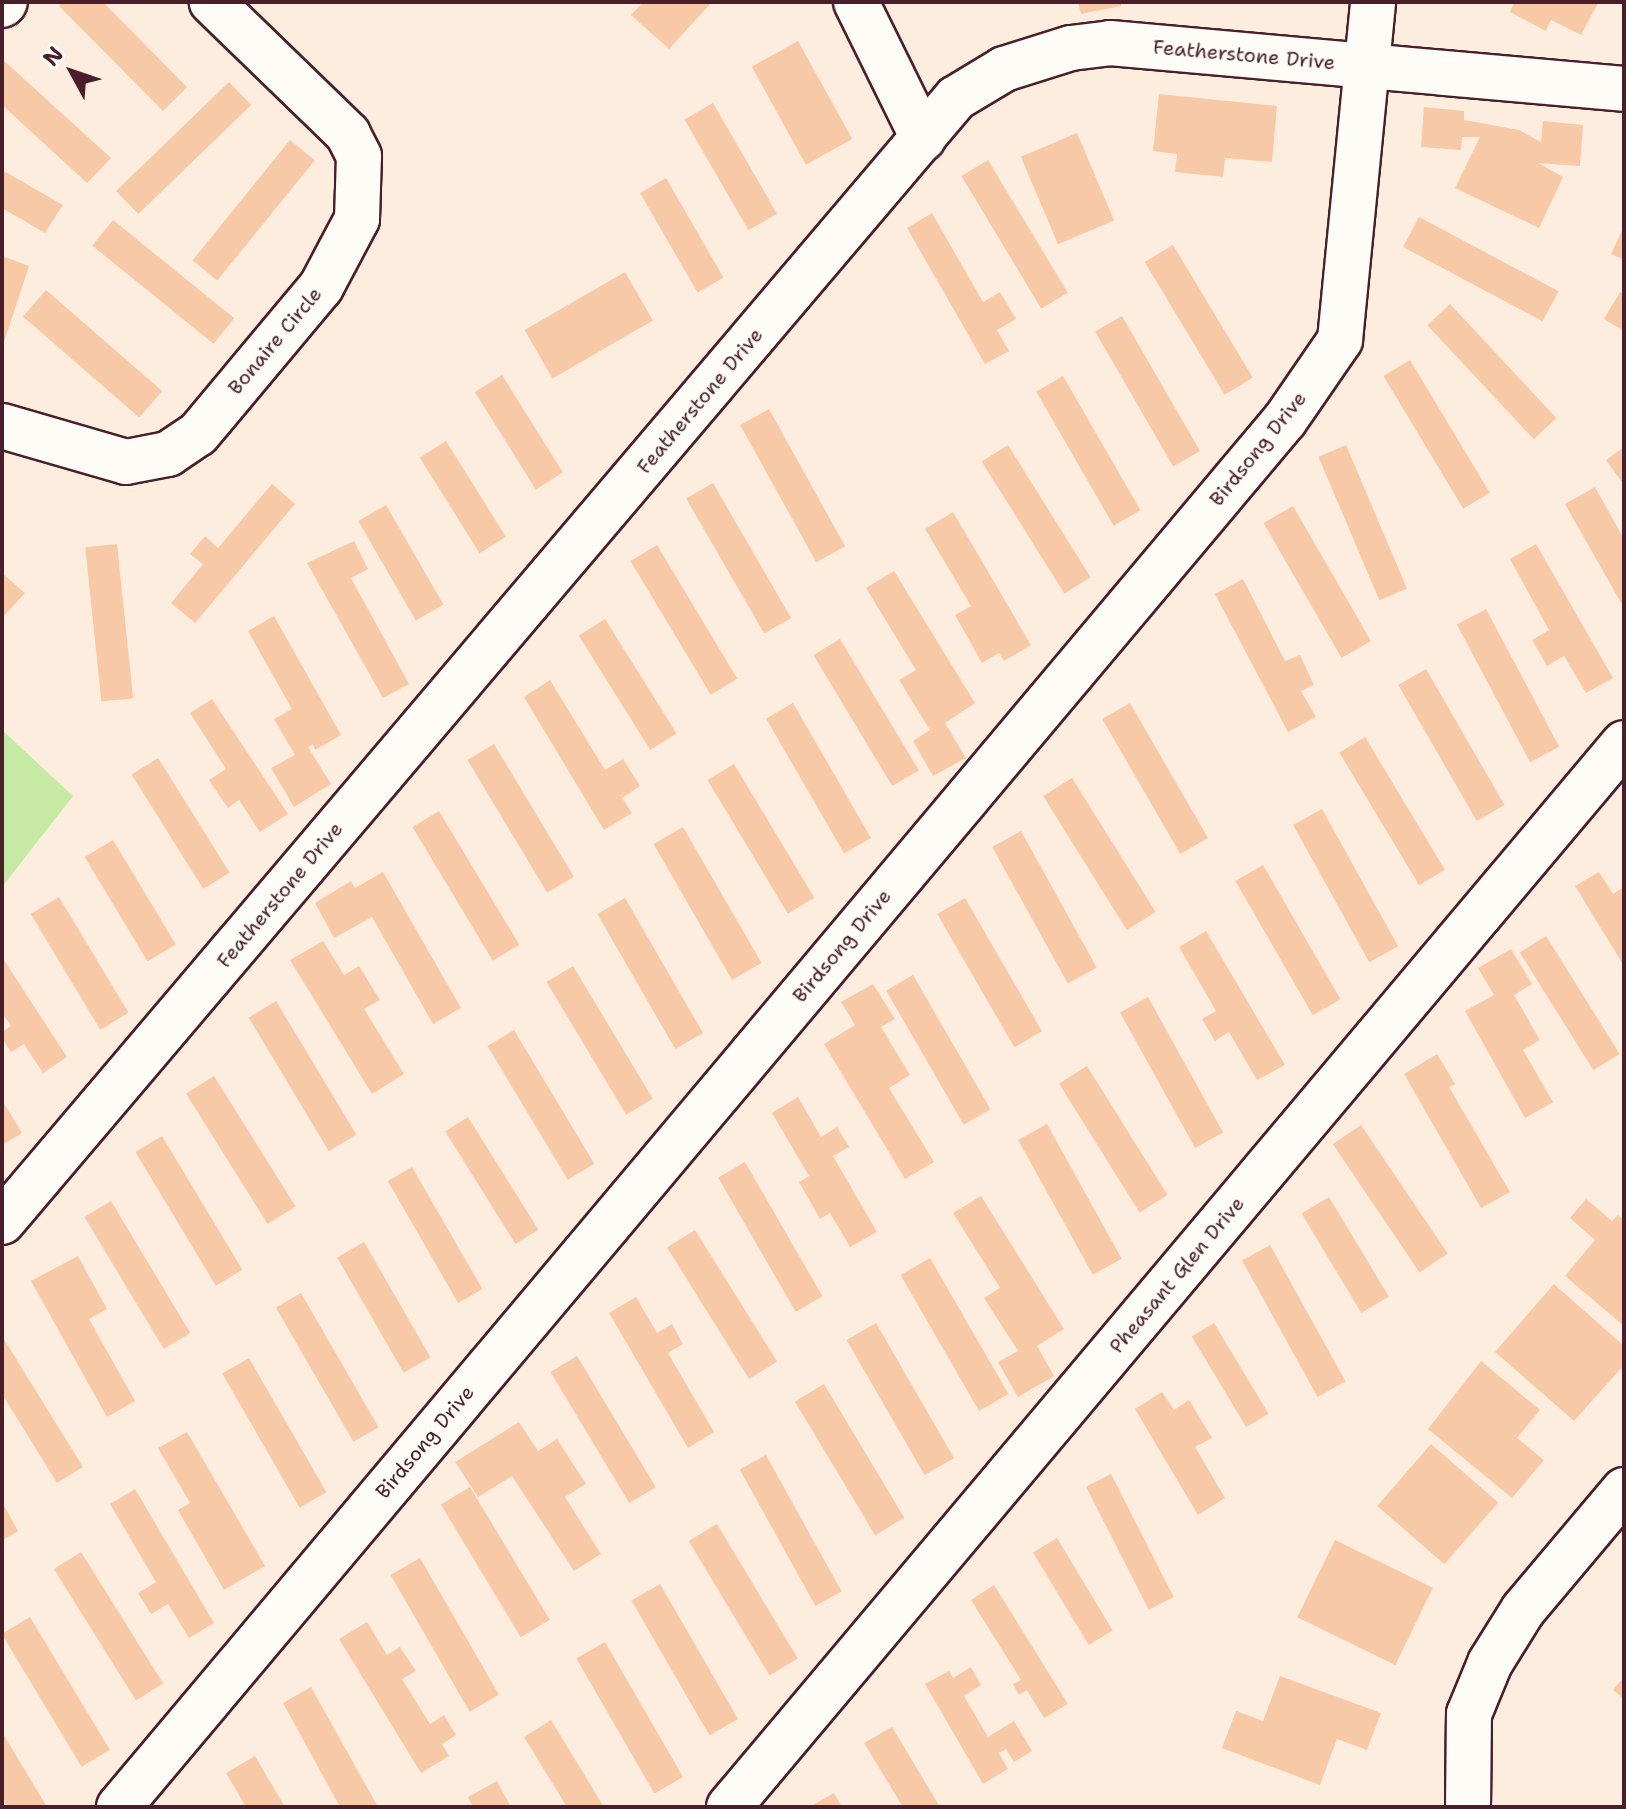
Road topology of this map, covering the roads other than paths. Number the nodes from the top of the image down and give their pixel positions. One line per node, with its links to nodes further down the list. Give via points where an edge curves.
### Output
1 (212, 2): 7 (street, Bonaire Circle, via 348,134 359,156 357,219 321,287 198,434 168,454 126,462)
2 (856, 2): 6 (street)
3 (1373, 2): 4 (street, Birdsong Drive)
4 (1367, 66): 5 (street, Featherstone Drive); 6 (street, Featherstone Drive, via 1110,43 1071,48 1004,69 956,98); 11 (street, Birdsong Drive, via 1340,340 1285,420)
5 (1624, 89)
6 (923, 138): 9 (street, Featherstone Drive)
7 (2, 426)
8 (1624, 743): 12 (street, Pheasant Glen Drive)
9 (2, 1222)
10 (1624, 1490): 13 (street, via 1523,1610 1490,1663 1469,1714)
11 (119, 1807)
12 (729, 1807)
13 (1468, 1807)

